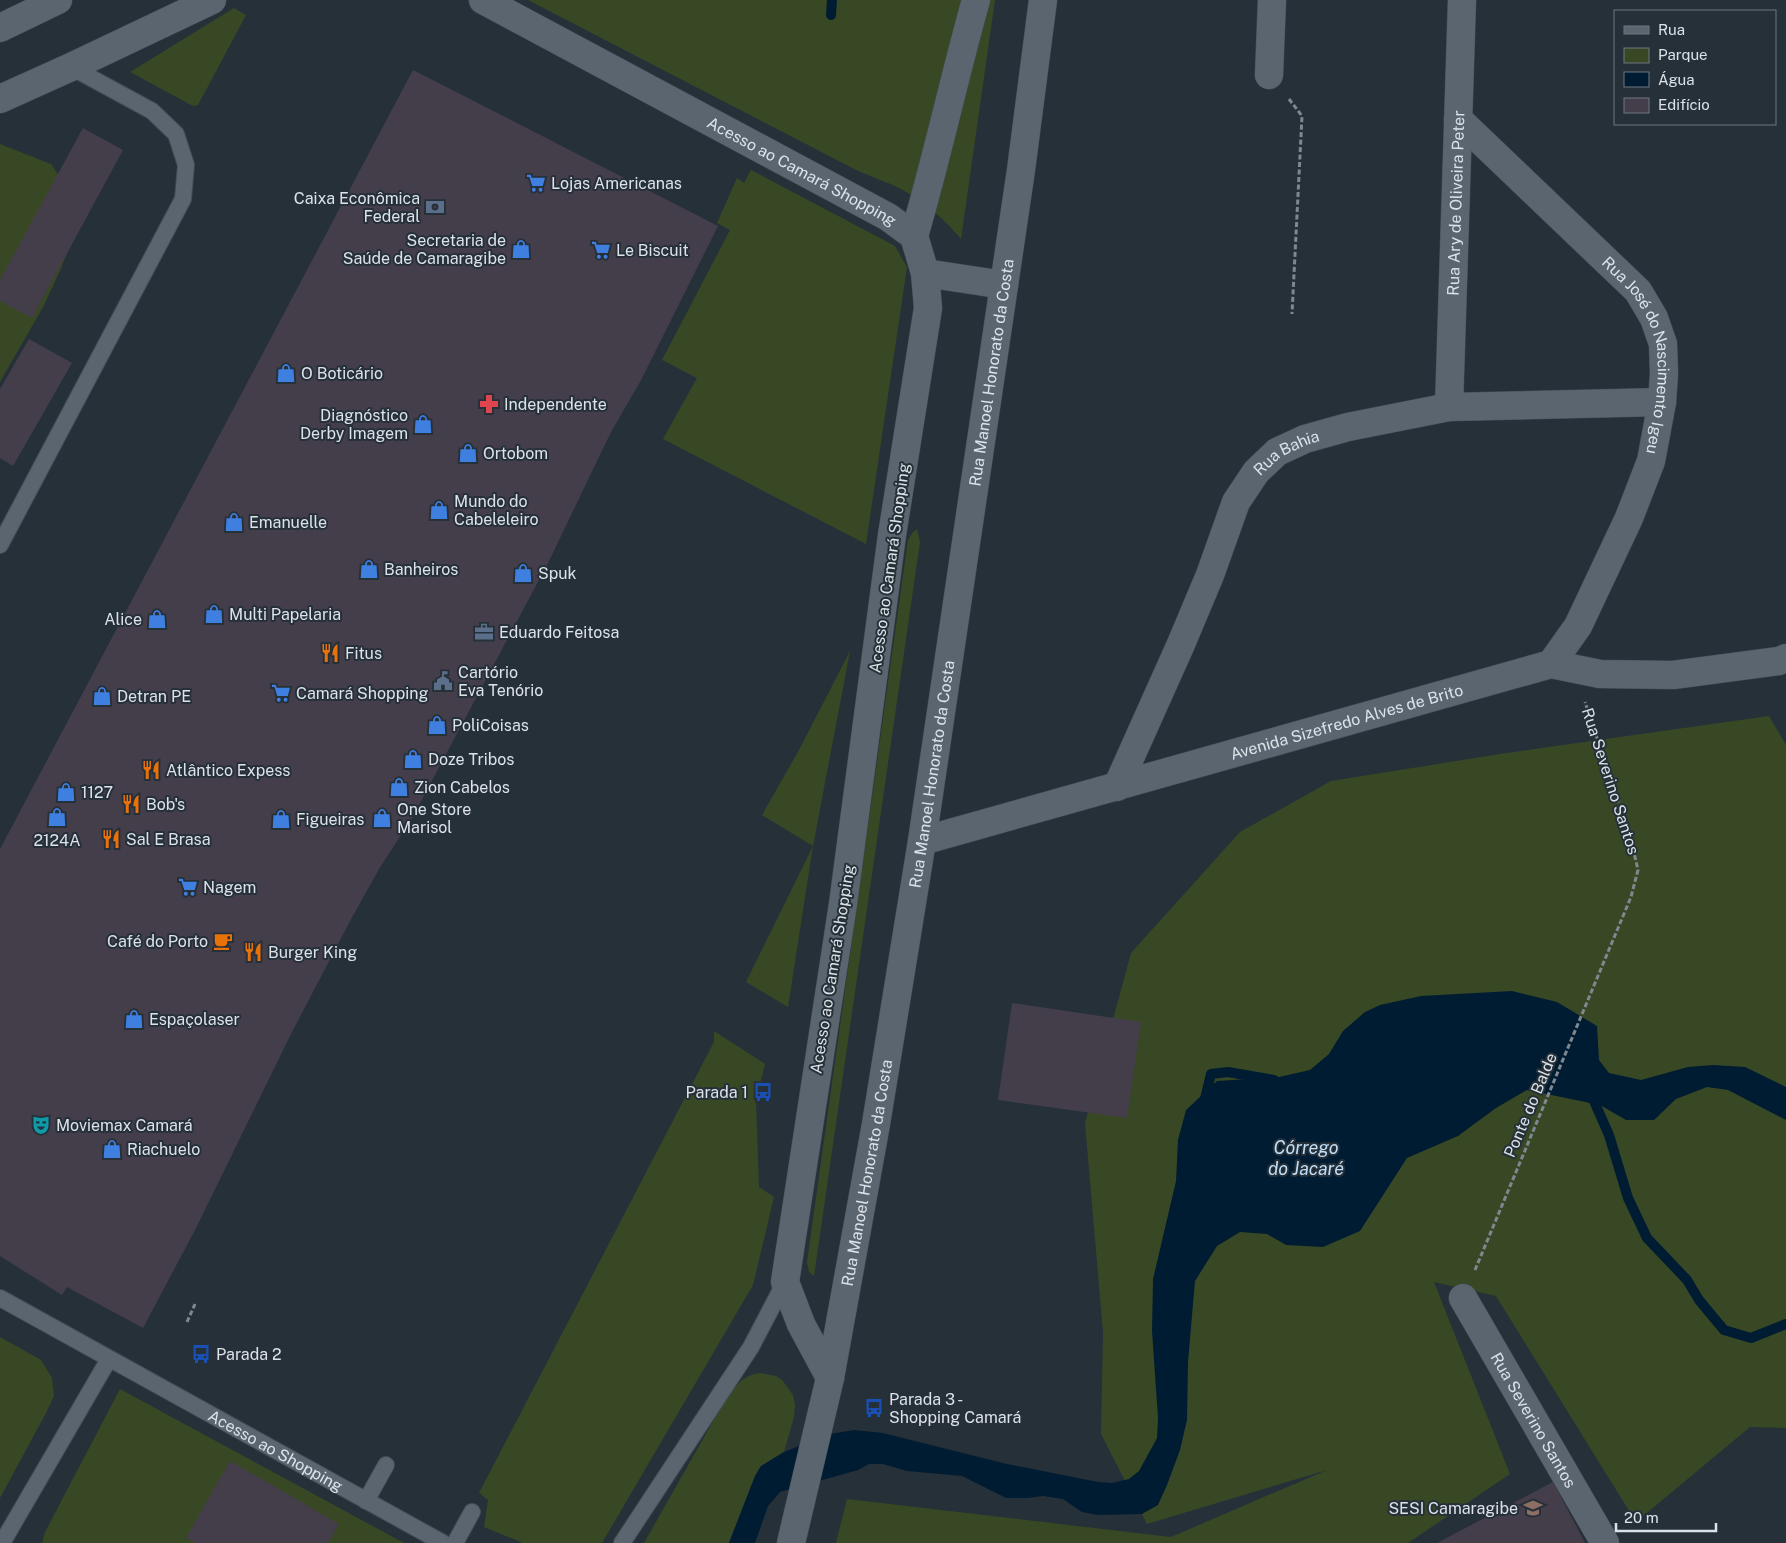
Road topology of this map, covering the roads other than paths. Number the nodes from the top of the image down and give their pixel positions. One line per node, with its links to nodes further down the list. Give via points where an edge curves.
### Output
1 (58, 0): 8 (street)
2 (212, 0): 9 (street)
3 (483, 0): 13 (street, Acesso ao Camará Shopping, via 888,217)
4 (976, 0): 13 (street)
5 (1043, 0): 15 (street, Rua Manoel Honorato da Costa)
6 (1272, 0): 10 (street)
7 (1462, 0): 12 (street, Rua Ary de Oliveira Peter)
8 (0, 28)
9 (71, 67): 11 (street); 18 (lane, via 152,111 176,134 186,165 184,199)
10 (1270, 75)
11 (0, 98)
12 (1458, 119): 16 (street, Rua José do Nascimento Igeu, via 1638,291 1654,318 1663,344); 17 (street, Rua Ary de Oliveira Peter)
13 (914, 236): 14 (street, Acesso ao Camará Shopping)
14 (925, 273): 15 (street); 23 (street, Acesso ao Camará Shopping, via 928,308 892,535 842,904)
15 (1004, 285): 22 (street, Rua Manoel Honorato da Costa)
16 (1662, 402): 17 (street, Rua Bahia); 20 (street, Rua José do Nascimento Igeu, via 1651,461 1629,518)
17 (1449, 407): 21 (street, Rua Bahia, via 1305,439 1277,452 1256,472 1236,502 1181,644)
18 (0, 545)
19 (1784, 665): 20 (street, Avenida Sizefredo Alves de Brito, via 1673,675 1600,674)
20 (1562, 666): 21 (street, Avenida Sizefredo Alves de Brito)
21 (1116, 787): 22 (street, Avenida Sizefredo Alves de Brito)
22 (922, 841): 27 (street, Rua Manoel Honorato da Costa)
23 (785, 1282): 27 (street, Acesso ao Camará Shopping, via 801,1324); 34 (lane, via 751,1347)
24 (0, 1298): 26 (lane, Acesso ao Shopping)
25 (1463, 1298): 36 (street, Rua Severino Santos)
26 (109, 1359): 29 (lane, Acesso ao Shopping); 31 (lane)
27 (830, 1378): 35 (street, Rua Manoel Honorato da Costa)
28 (386, 1464): 29 (lane)
29 (366, 1501): 32 (lane, Acesso ao Shopping)
30 (472, 1512): 33 (lane)
31 (2, 1543)
32 (443, 1543)
33 (455, 1543)
34 (622, 1543)
35 (791, 1543)
36 (1605, 1543)

